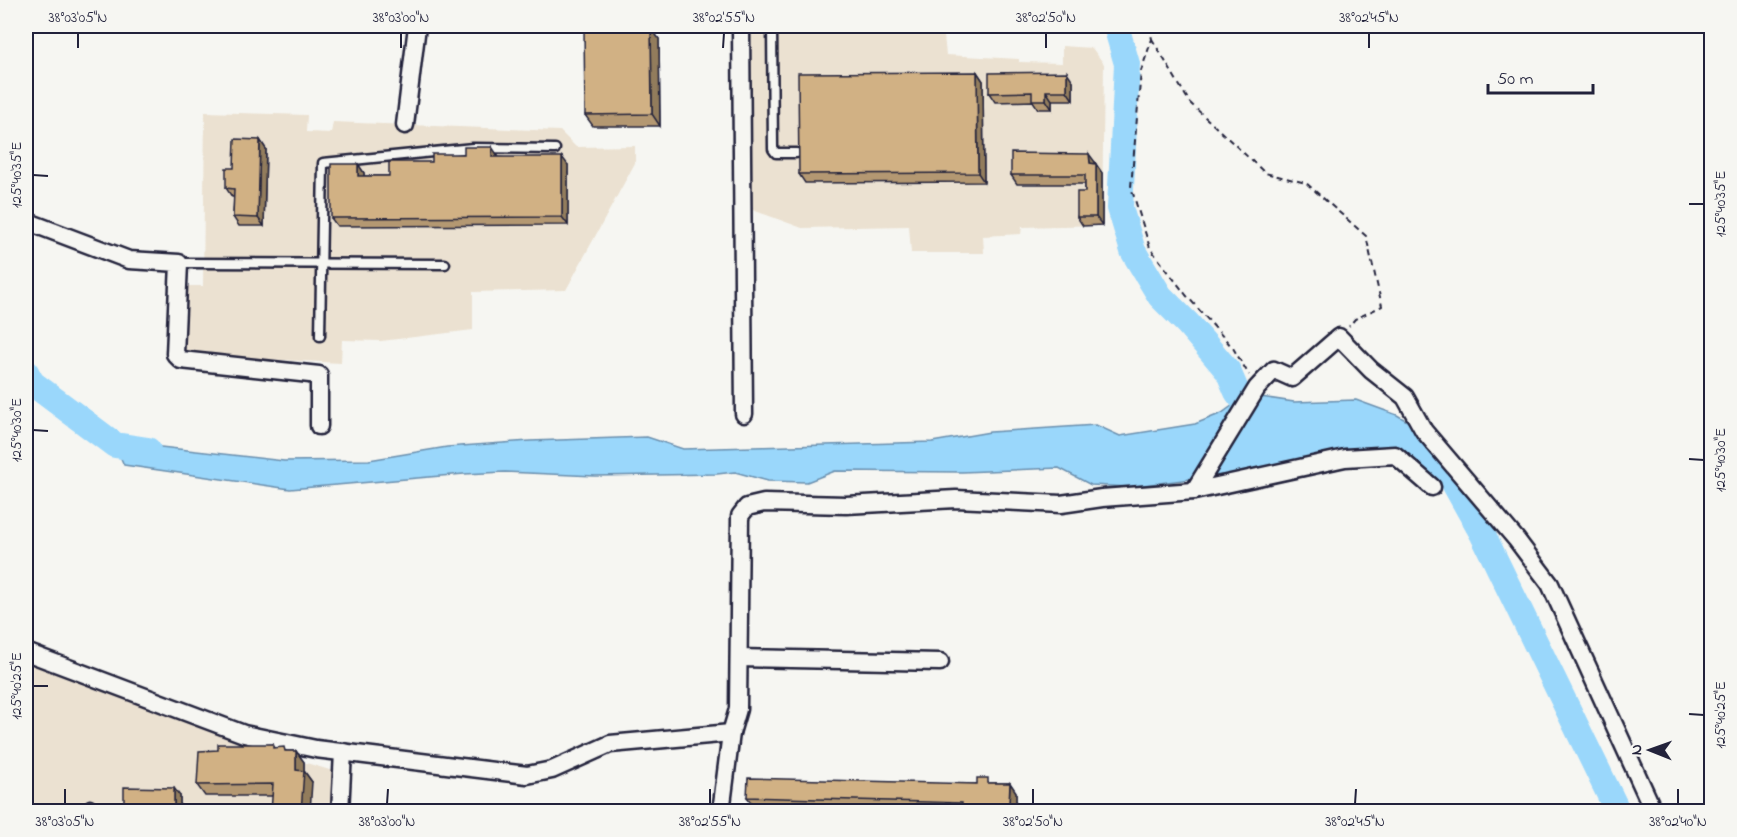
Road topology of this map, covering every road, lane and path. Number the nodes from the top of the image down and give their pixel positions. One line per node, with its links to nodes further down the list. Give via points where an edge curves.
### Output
1 (417, 26): 6 (street)
2 (741, 26): 16 (street)
3 (772, 26): 8 (lane, via 773,148 776,153)
4 (1149, 26): 5 (path)
5 (1152, 39): 14 (path, via 1190,103 1265,173 1306,183 1366,236 1382,306 1355,319); 15 (path, via 1141,71 1131,187 1150,248 1233,348)
6 (405, 125)
7 (555, 149): 11 (lane, via 473,148 323,163)
8 (796, 153)
9 (26, 221): 10 (street, via 129,260)
10 (178, 263): 11 (lane); 17 (street, via 175,354 181,360 320,375)
11 (321, 264): 12 (lane); 13 (lane)
12 (445, 264)
13 (320, 336)
14 (1339, 337): 15 (street, via 1292,378 1275,370); 27 (street, via 1405,397 1424,431 1550,584)
15 (1256, 389): 18 (street)
16 (744, 414)
17 (320, 426)
18 (1197, 486): 19 (street, via 1345,458 1395,455); 21 (street, via 1061,504 956,499 846,505 764,503 747,507 740,516)
19 (1432, 487)
20 (26, 652): 24 (street, via 244,734)
21 (739, 658): 22 (street); 23 (street, via 738,710)
22 (940, 662)
23 (731, 733): 24 (street, via 610,744 552,770 527,775); 26 (street)
24 (343, 752): 25 (street)
25 (340, 812)
26 (721, 812)
27 (1654, 812)

